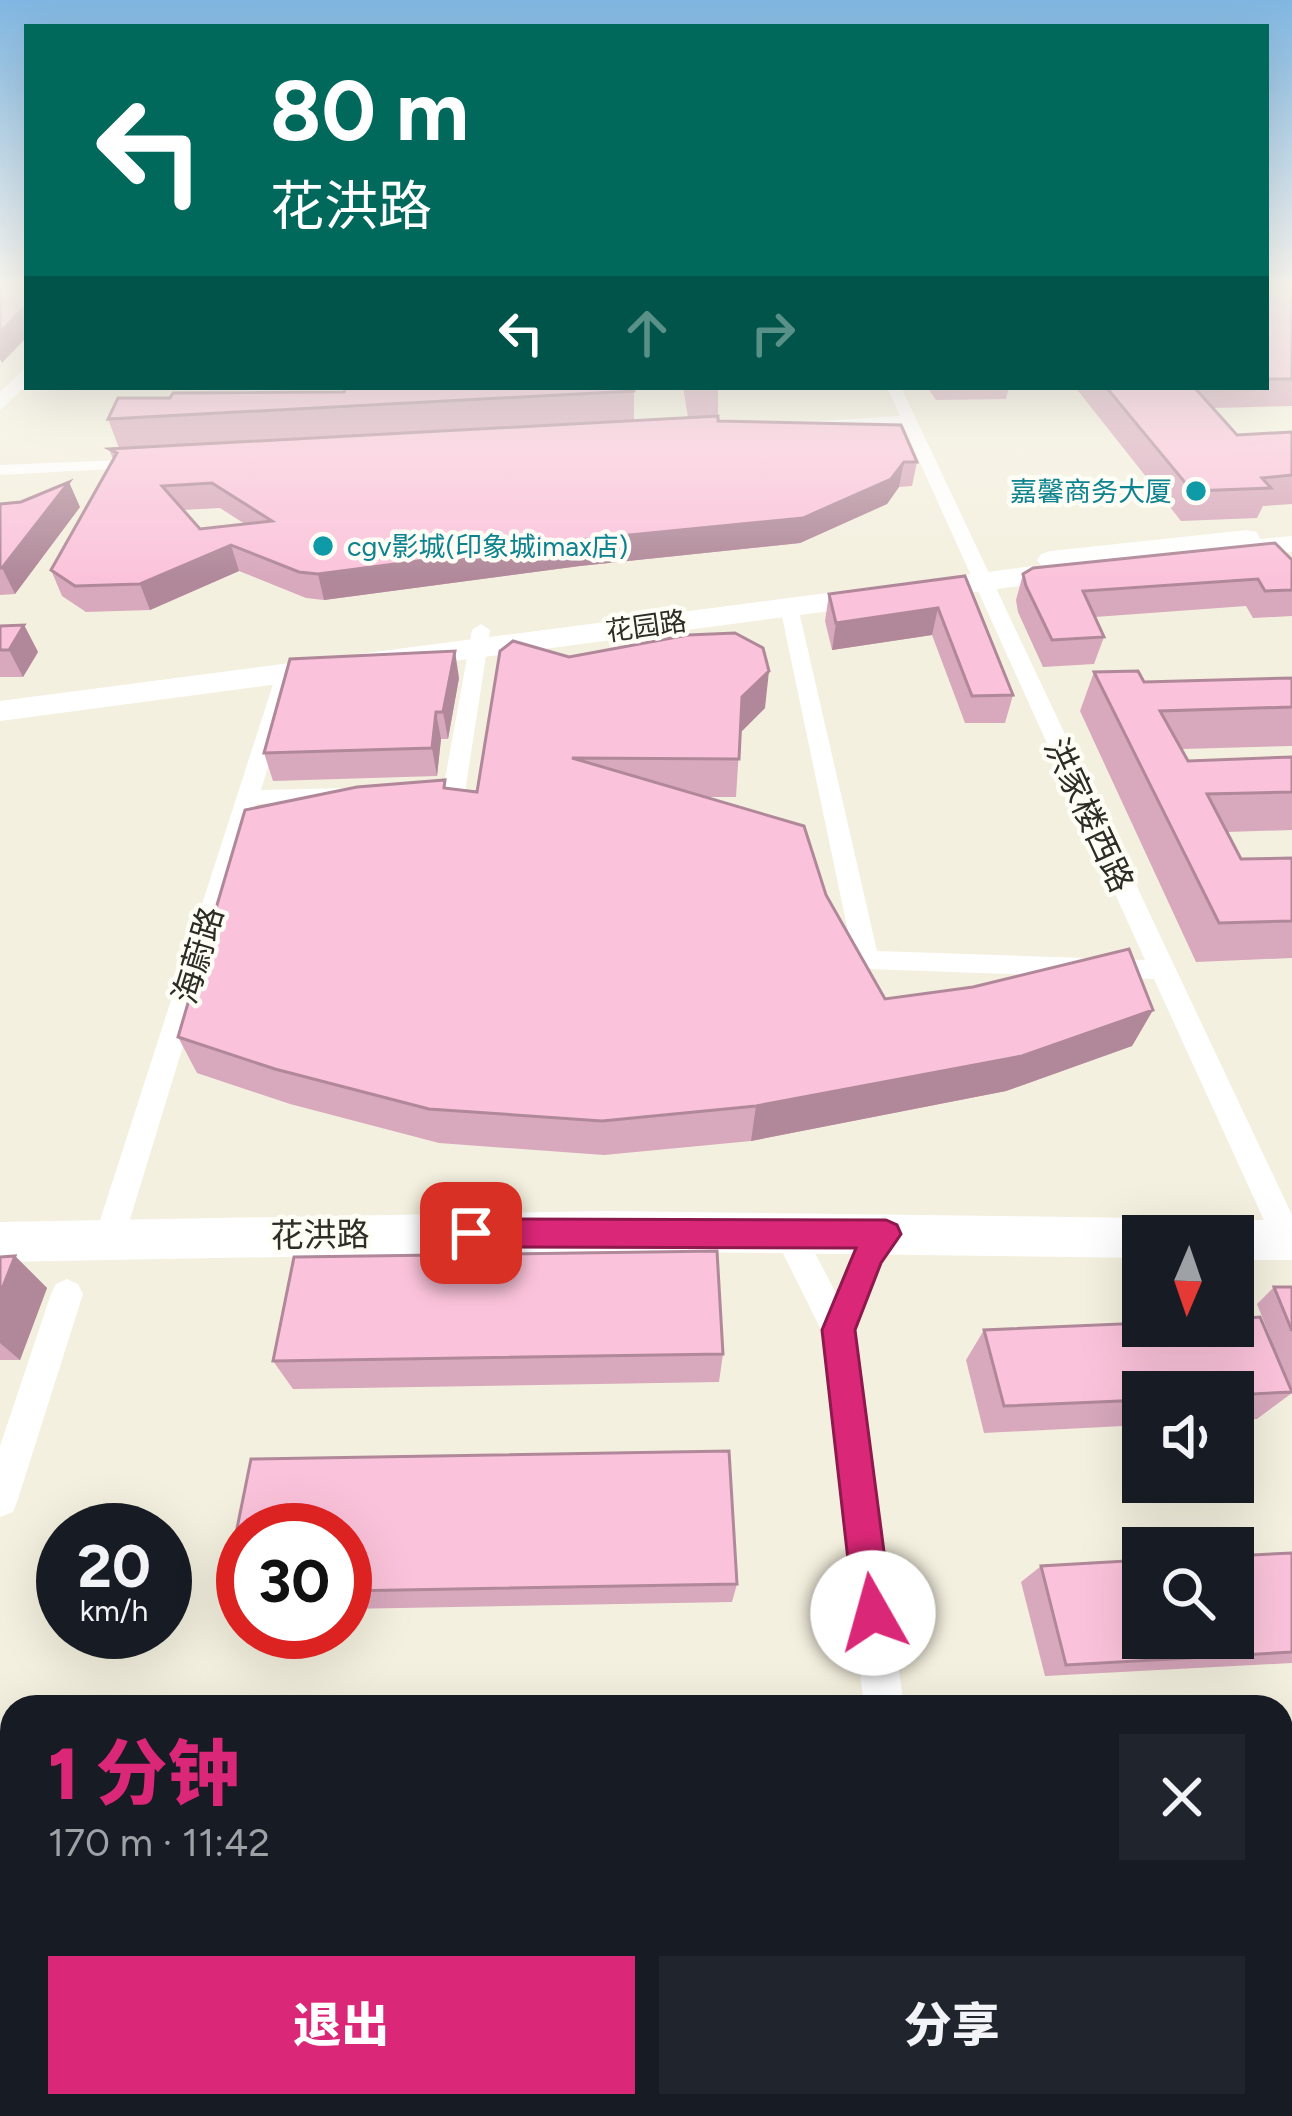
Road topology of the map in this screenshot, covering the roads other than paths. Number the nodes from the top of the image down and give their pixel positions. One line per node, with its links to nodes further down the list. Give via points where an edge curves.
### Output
1 (895, 390): 2 (street, 洪家楼西路)
2 (909, 420): 3 (street); 8 (street, 洪家楼西路)
3 (789, 427)
4 (167, 461): 5 (street)
5 (0, 470)
6 (1292, 533): 7 (main road, 花园路)
7 (1269, 547): 8 (main road, 花园路)
8 (977, 575): 9 (main road, 花园路); 10 (main road, 花园路); 15 (street, 洪家楼西路)
9 (789, 607): 10 (main road, 花园路); 15 (street, via 867,960)
10 (479, 639): 11 (main road, 花园路); 12 (main road, 花园路); 14 (street, via 454,792)
11 (287, 672): 13 (main road, 花园路); 14 (street, 海蔚路)
12 (0, 692)
13 (0, 711)
14 (248, 797): 19 (street, 海蔚路)
15 (1162, 970): 21 (street, 洪家楼西路)
16 (788, 1233): 17 (street, 花洪路); 19 (street, 花洪路); 24 (street)
17 (886, 1234): 18 (street, 花洪路); 24 (street, via 869,1254)
18 (1122, 1238)
19 (109, 1239): 22 (street, 花洪路)
20 (1254, 1240): 21 (street)
21 (1291, 1240)
22 (0, 1242)
23 (67, 1294): 25 (street)
24 (838, 1330): 26 (street)
25 (0, 1499)
26 (883, 1695)

